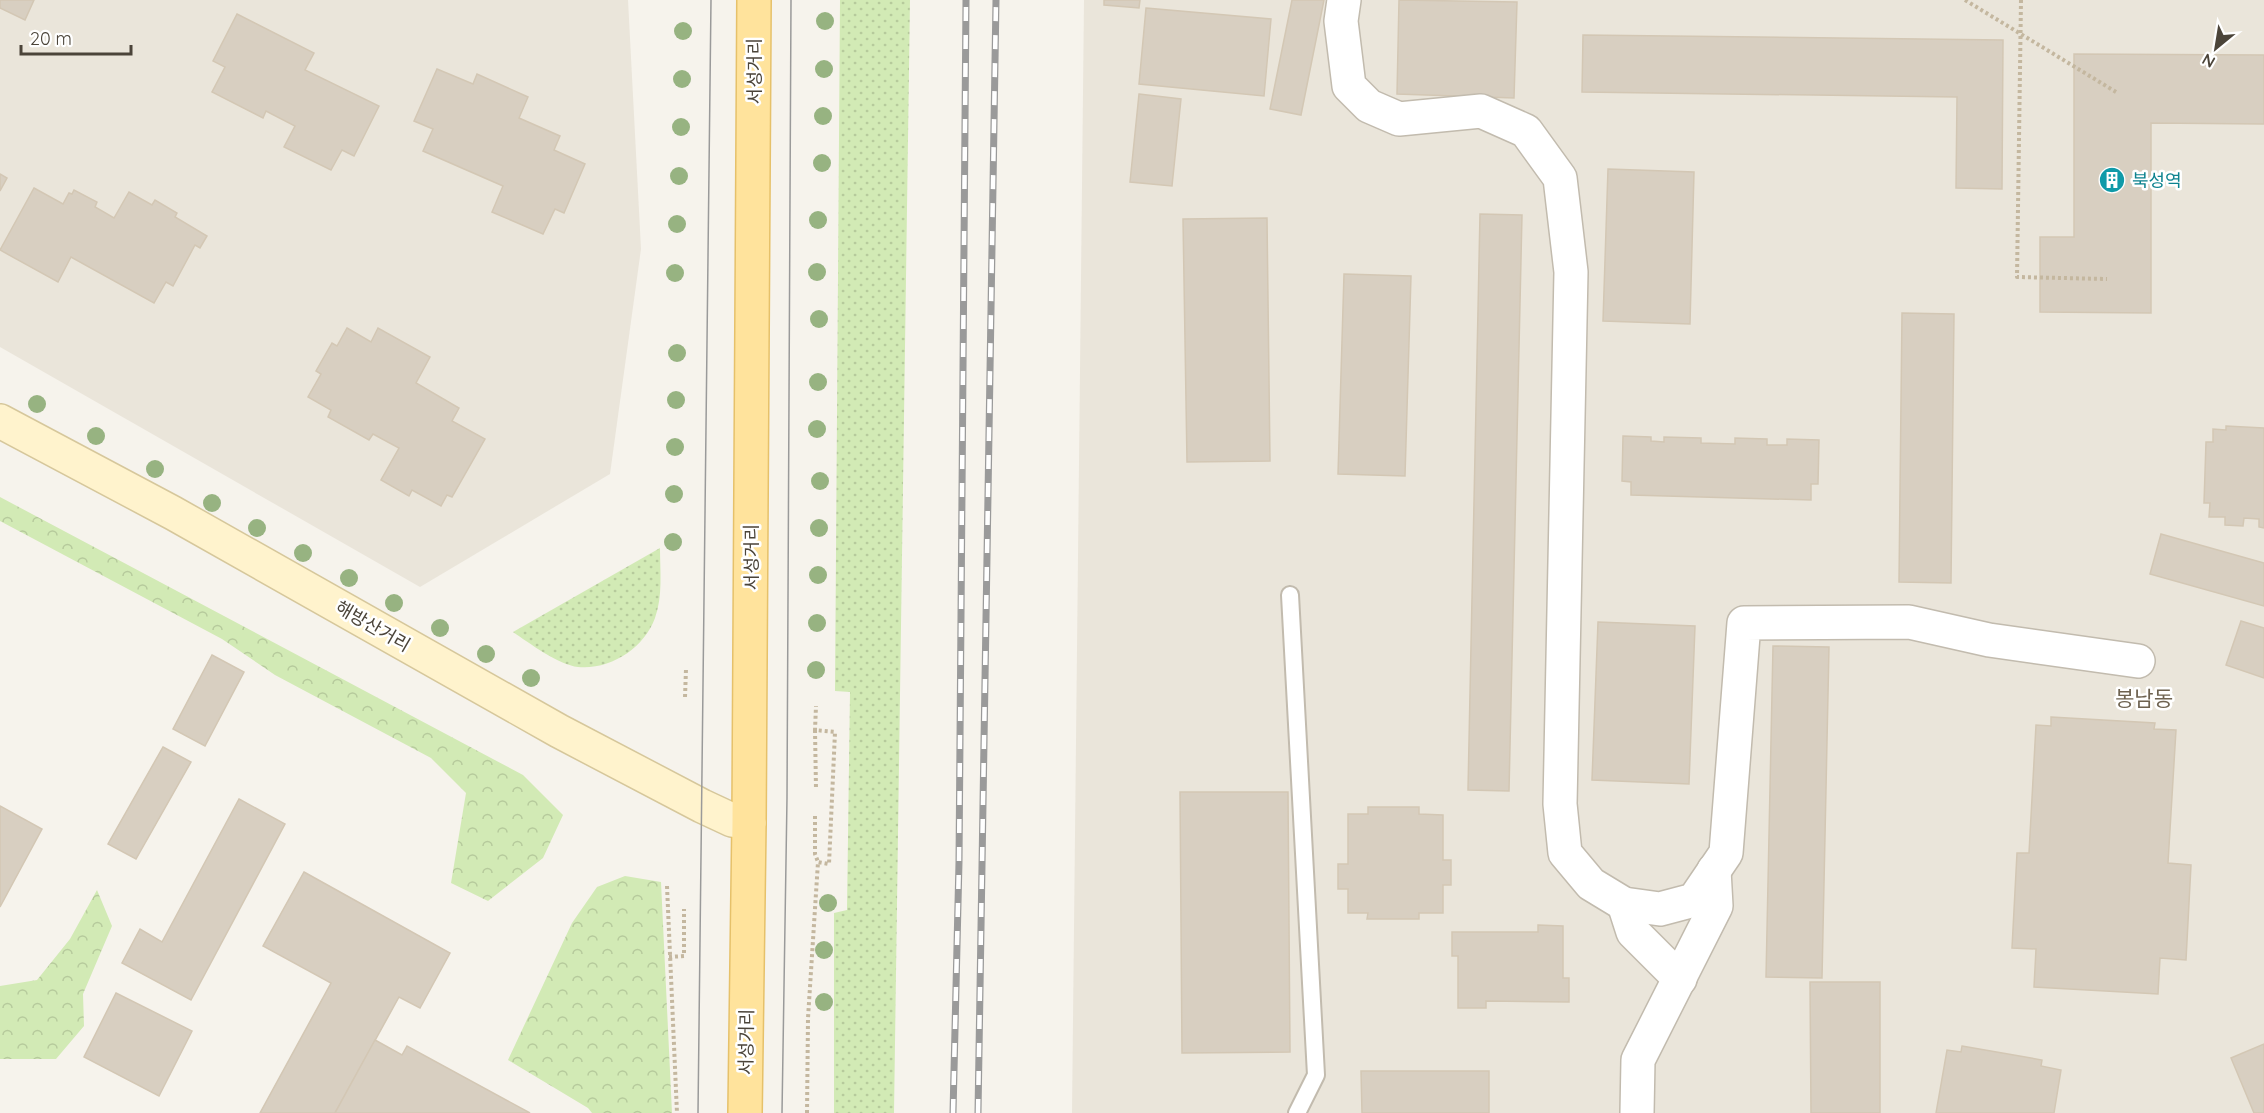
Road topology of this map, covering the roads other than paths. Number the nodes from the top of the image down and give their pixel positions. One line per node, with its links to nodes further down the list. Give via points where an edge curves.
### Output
1 (754, 0): 6 (main road, 서성거리)
2 (1344, 0): 8 (street, via 1341,21 1349,86 1369,106 1398,119 1481,111 1526,131 1560,178 1571,272 1560,804 1565,853 1591,884)
3 (0, 421): 6 (main road, 해방산거리, via 174,513 559,731 702,806)
4 (1290, 595): 11 (lane, via 1316,1075)
5 (2138, 661): 7 (street, via 1989,640 1909,622 1744,623 1726,853)
6 (749, 823): 10 (main road, 서성거리)
7 (1714, 870): 8 (street, via 1694,900 1659,909); 9 (street, via 1716,906)
8 (1624, 904): 9 (street, via 1633,932)
9 (1680, 979): 12 (street, via 1638,1060)
10 (745, 1113)
11 (1297, 1113)
12 (1637, 1113)

